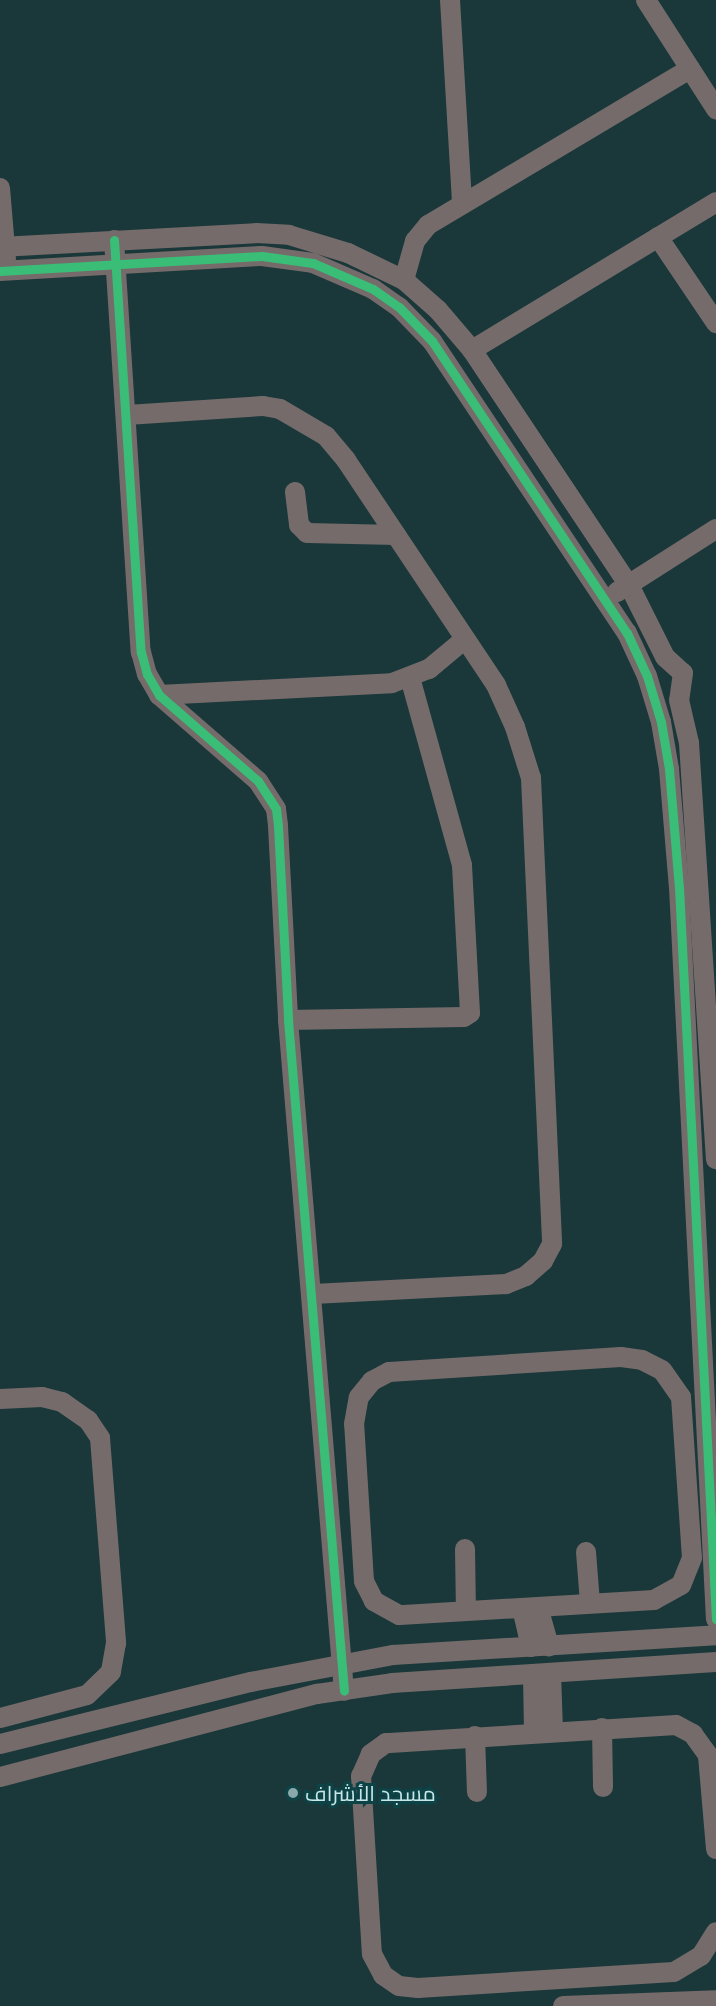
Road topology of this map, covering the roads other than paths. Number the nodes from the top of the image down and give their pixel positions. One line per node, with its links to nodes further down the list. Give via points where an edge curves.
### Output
1 (450, 0): 7 (street)
2 (646, 0): 3 (street)
3 (690, 69): 4 (street); 7 (street)
4 (716, 110)
5 (0, 188): 10 (street)
6 (716, 202): 8 (street)
7 (462, 204): 13 (street, via 420,233)
8 (658, 237): 14 (street); 15 (street)
9 (114, 240): 10 (street); 11 (street); 13 (street, via 289,235 348,253)
10 (2, 247): 12 (street)
11 (116, 266): 12 (street); 16 (street); 21 (street, via 262,256 313,263 374,289 432,341)
12 (3, 271)
13 (404, 280): 15 (street, via 438,310)
14 (716, 323)
15 (472, 350): 20 (street)
16 (127, 415): 19 (street, via 263,406 280,409 326,436); 24 (street, via 141,652)
17 (295, 492): 19 (street, via 297,520 307,533)
18 (716, 529): 20 (street)
19 (396, 535): 22 (street)
20 (629, 585): 21 (street); 25 (street, via 665,657 683,673 679,700 689,743)
21 (607, 599): 26 (street, via 647,676 661,722)
22 (465, 639): 23 (street, via 449,656); 30 (street, via 496,685 531,778 552,1244 534,1269 506,1284)
23 (410, 677): 24 (street, via 376,685); 27 (street, via 462,865 470,1013 464,1017)
24 (159, 695): 27 (street, via 258,781 276,809)
25 (708, 885): 26 (street); 29 (street)
26 (679, 887): 28 (street)
27 (288, 1020): 30 (street)
28 (692, 1144): 29 (street); 32 (street)
29 (716, 1148)
30 (313, 1294): 42 (street)
31 (0, 1399): 45 (street, via 42,1397 62,1402 80,1412 100,1438 116,1642 111,1672 87,1695)
32 (711, 1407): 38 (street)
33 (465, 1549): 37 (street)
34 (586, 1552): 35 (street)
35 (590, 1603): 36 (street); 37 (street, via 661,1598 681,1585 690,1568 681,1397 670,1377 642,1360 621,1357 389,1372 365,1389 354,1415 366,1588 381,1607 399,1615)
36 (530, 1607): 37 (street); 40 (street)
37 (466, 1611)
38 (716, 1619)
39 (716, 1635): 40 (street)
40 (540, 1646): 42 (street, via 393,1655)
41 (716, 1662): 43 (street)
42 (342, 1663): 44 (street); 49 (street)
43 (542, 1673): 44 (street, via 392,1683); 47 (street)
44 (344, 1691): 50 (street, via 256,1709)
45 (0, 1718)
46 (602, 1728): 47 (street); 51 (street); 53 (street, via 667,1724 685,1729 699,1740 710,1764)
47 (543, 1732): 48 (street)
48 (475, 1737): 52 (street); 54 (street, via 386,1743 371,1754 363,1768 360,1783 371,1946 378,1969 390,1981 418,1988 674,1972 701,1956)
49 (0, 1744)
50 (0, 1777)
51 (603, 1787)
52 (477, 1792)
53 (716, 1849)
54 (716, 1932)
55 (716, 2000): 56 (street)
56 (563, 2006)

